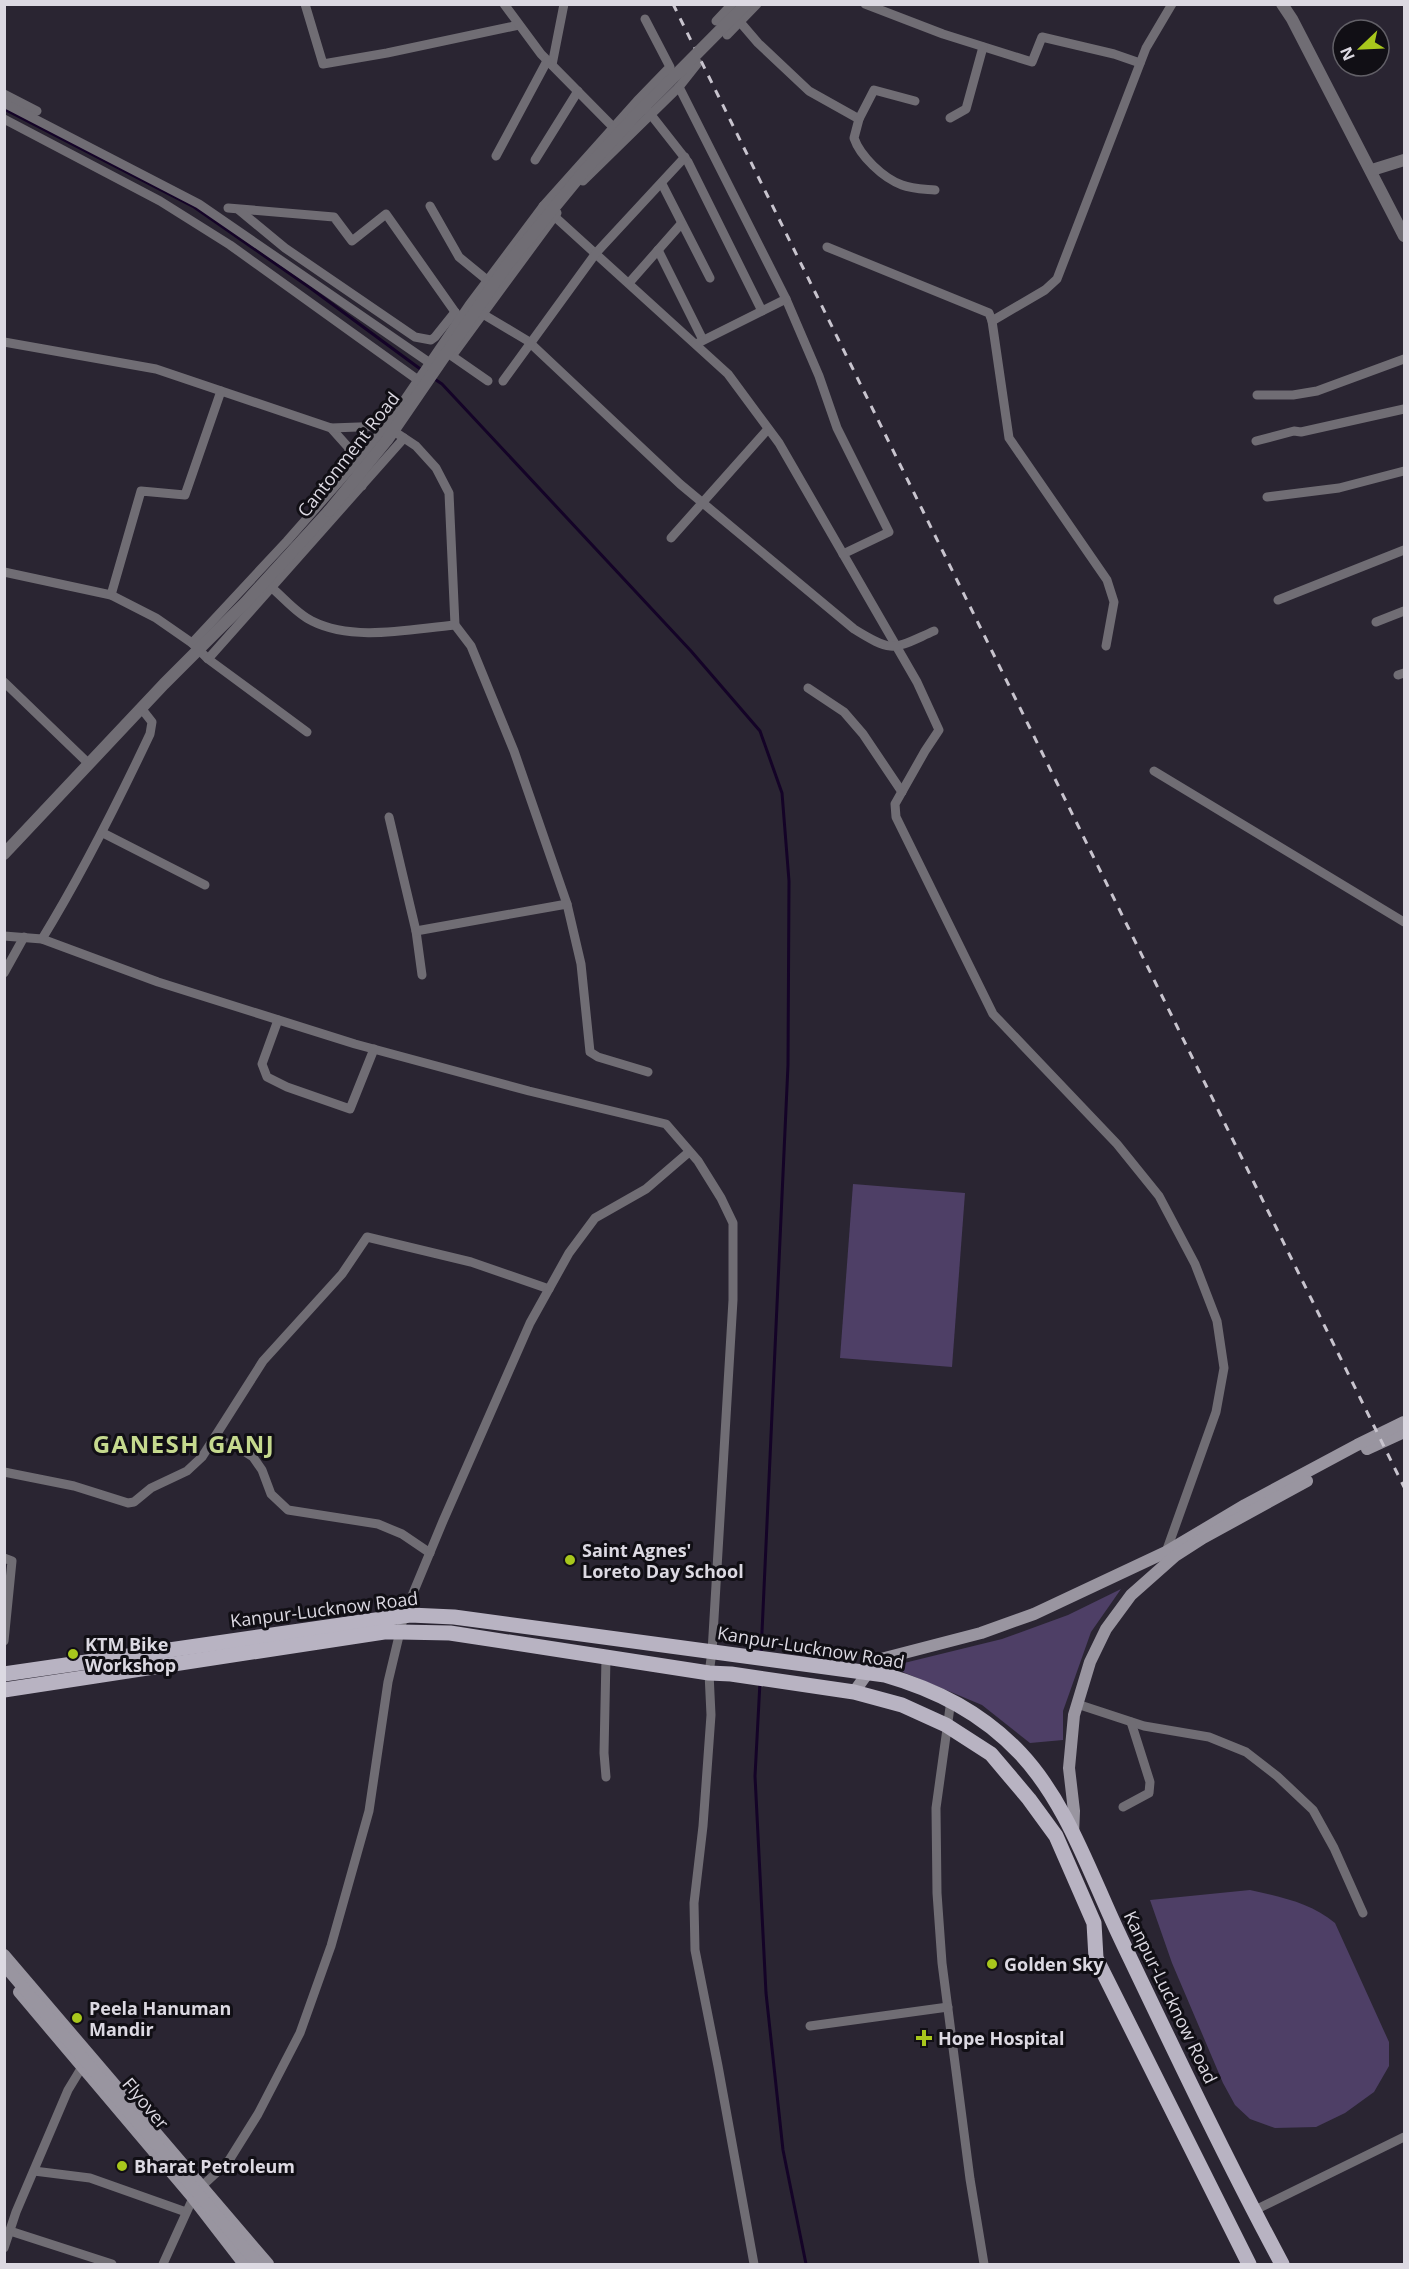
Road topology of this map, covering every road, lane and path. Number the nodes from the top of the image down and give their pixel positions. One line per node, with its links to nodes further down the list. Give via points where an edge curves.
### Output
1 (305, 4): 13 (street, via 323,64)
2 (504, 4): 13 (street)
3 (564, 4): 16 (street)
4 (732, 4): 11 (street)
5 (746, 4): 90 (street, Cantonment Road, bridge, via 585,170 507,265 387,440 329,511 245,603)
6 (757, 4): 12 (street)
7 (866, 4): 15 (street)
8 (1172, 4): 18 (street)
9 (1282, 4): 36 (street)
10 (645, 19): 22 (street, via 670,67)
11 (716, 21)
12 (740, 22): 14 (street); 29 (street, via 809,91)
13 (519, 25): 16 (street)
14 (727, 35)
15 (983, 47): 18 (street, via 1032,63 1044,38); 27 (street, via 966,109)
16 (550, 63): 20 (street); 32 (street)
17 (699, 63): 19 (street)
18 (1140, 63): 57 (street, via 1057,279 1046,290)
19 (679, 87): 26 (street); 52 (street)
20 (578, 91): 30 (street); 34 (street)
21 (4, 94): 25 (street)
22 (638, 100): 26 (street); 30 (street)
23 (915, 101): 29 (street, via 874,90)
24 (4, 103): 62 (street, via 199,204)
25 (38, 111)
26 (651, 115): 31 (street); 33 (street)
27 (950, 118)
28 (4, 119): 63 (street, via 160,201 220,238)
29 (859, 119): 38 (street, via 854,138 863,157 899,184)
30 (614, 127): 31 (street); 40 (street)
31 (626, 139): 43 (street, via 586,177)
32 (496, 156)
33 (685, 157): 37 (street); 54 (street)
34 (535, 160)
35 (1404, 160): 36 (street)
36 (1372, 170): 45 (street)
37 (662, 183): 44 (street); 48 (street)
38 (936, 190)
39 (430, 206): 50 (street, via 459,257)
40 (543, 206): 43 (street); 50 (street)
41 (228, 208): 42 (street)
42 (239, 210): 56 (street, via 285,248 415,337 430,340); 56 (street, via 333,217 352,241 386,214)
43 (554, 217): 48 (street); 55 (street)
44 (681, 224): 47 (street); 49 (street)
45 (1404, 236)
46 (827, 247): 57 (street, via 989,312)
47 (658, 250): 51 (street); 59 (street)
48 (596, 253): 51 (street); 60 (street)
49 (710, 278)
50 (487, 280): 53 (street)
51 (629, 283): 59 (street)
52 (786, 300): 54 (street); 81 (street, via 837,428 889,532)
53 (468, 305): 55 (street); 56 (street)
54 (762, 311): 59 (street)
55 (483, 314): 60 (street); 64 (street, via 452,356)
56 (457, 315): 62 (street)
57 (992, 321): 91 (street, via 1010,438 1107,580 1114,602)
58 (4, 342): 66 (street, via 156,369)
59 (700, 342): 71 (street)
60 (531, 344): 65 (street); 78 (street)
61 (1404, 359): 67 (street, via 1317,390)
62 (430, 363): 63 (street)
63 (418, 380): 69 (street)
64 (488, 381)
65 (503, 381)
66 (221, 391): 70 (street); 84 (street, via 184,495 141,491)
67 (1257, 395)
68 (1404, 409): 73 (street)
69 (386, 426): 70 (street); 72 (street); 74 (street)
70 (331, 428): 74 (street, via 346,443)
71 (768, 429): 78 (street); 81 (street)
72 (404, 438): 76 (street); 88 (street, via 436,468 449,493)
73 (1256, 441)
74 (354, 465): 76 (street); 90 (street)
75 (1404, 471): 77 (street, via 1339,488)
76 (362, 486): 83 (street)
77 (1267, 497)
78 (703, 503): 79 (street); 92 (street, via 854,628 878,644)
79 (671, 538)
80 (1404, 550): 85 (street)
81 (843, 554): 92 (street)
82 (4, 572): 84 (street)
83 (272, 588): 88 (street, via 309,620 330,629 373,632); 93 (street)
84 (111, 595): 90 (street, via 156,618)
85 (1278, 600)
86 (1404, 611): 87 (street)
87 (1376, 622)
88 (455, 625): 105 (street, via 471,646 514,751)
89 (934, 631): 92 (street)
90 (196, 646): 93 (street); 96 (street, Cantonment Road)
91 (1106, 646)
92 (897, 647): 100 (street, via 939,730)
93 (208, 659): 97 (street)
94 (808, 688): 100 (street, via 844,712)
95 (7, 689): 98 (street)
96 (141, 708): 98 (street, Cantonment Road); 102 (street, via 152,722 150,734)
97 (307, 732)
98 (88, 764): 103 (street, Cantonment Road)
99 (1154, 771): 106 (street)
100 (902, 792): 122 (street, via 896,804 896,817 993,1014 1117,1144 1160,1196 1195,1263 1217,1321 1224,1368 1216,1412)
101 (389, 817): 107 (street)
102 (103, 832): 104 (street); 110 (street)
103 (4, 854)
104 (205, 885)
105 (567, 904): 107 (street); 115 (street, via 581,964 590,1052)
106 (1404, 922)
107 (416, 931): 112 (street)
108 (4, 936): 109 (street)
109 (24, 937): 110 (street); 111 (street)
110 (42, 939): 113 (street, via 158,982)
111 (4, 973)
112 (422, 975)
113 (278, 1020): 114 (street); 114 (street, via 262,1064 267,1077 350,1109)
114 (374, 1050): 116 (street, via 666,1124)
115 (648, 1072)
116 (689, 1152): 117 (street, via 646,1189 595,1218 568,1253); 129 (street, via 733,1223 733,1300)
117 (549, 1289): 120 (street, via 471,1262 367,1237 342,1274 263,1361); 123 (street, via 530,1323)
118 (1404, 1422): 122 (main road, via 1245,1505)
119 (1404, 1432): 137 (main road, via 1352,1456 1167,1562 1131,1595 1106,1629 1090,1662)
120 (215, 1439): 121 (street, via 187,1472 128,1503 74,1486); 123 (street, via 253,1457 271,1494 288,1510 378,1524)
121 (4, 1472)
122 (1166, 1552): 132 (main road, via 1034,1614 981,1633 877,1660)
123 (430, 1553): 125 (street)
124 (4, 1558): 127 (street, via 12,1561)
125 (404, 1615): 126 (street); 128 (main road, Kanpur-Lucknow Road); 129 (main road, Kanpur-Lucknow Road, via 454,1617)
126 (400, 1632): 128 (main road, Kanpur-Lucknow Road); 130 (main road, Kanpur-Lucknow Road, via 450,1633); 155 (street, via 388,1682 369,1811 320,1978 300,2033 258,2114 228,2162)
127 (4, 1641)
128 (250, 1645): 133 (main road, Kanpur-Lucknow Road); 134 (main road, Kanpur-Lucknow Road)
129 (712, 1652): 131 (street); 132 (main road, Kanpur-Lucknow Road)
130 (606, 1657): 131 (main road, Kanpur-Lucknow Road); 140 (street)
131 (709, 1673): 135 (main road, Kanpur-Lucknow Road); 166 (street, via 711,1715 694,1903 695,1950)
132 (867, 1673): 135 (main road); 136 (main road, Kanpur-Lucknow Road, via 922,1686)
133 (4, 1674)
134 (4, 1690)
135 (854, 1692): 139 (main road, Kanpur-Lucknow Road, via 902,1705)
136 (951, 1700): 139 (street); 142 (main road, Kanpur-Lucknow Road, via 992,1726 1020,1754 1050,1790)
137 (1077, 1704): 138 (street); 142 (main road, via 1069,1768)
138 (1131, 1722): 141 (street, via 1150,1782 1149,1793); 143 (street, via 1209,1737 1246,1752 1277,1776 1313,1810)
139 (946, 1725): 145 (main road, Kanpur-Lucknow Road, via 991,1754 1056,1836 1094,1923); 149 (street, via 936,1808 937,1893)
140 (606, 1777)
141 (1123, 1807)
142 (1073, 1836): 144 (main road, Kanpur-Lucknow Road)
143 (1363, 1913)
144 (1116, 1929): 145 (main road); 157 (main road, Kanpur-Lucknow Road)
145 (1095, 1937): 168 (main road, Kanpur-Lucknow Road, via 1096,1958)
146 (4, 1955): 151 (main road)
147 (4, 1965): 164 (main road, Flyover, bridge)
148 (4, 1975): 152 (main road)
149 (948, 2007): 150 (street); 167 (street)
150 (810, 2026)
151 (90, 2056): 152 (street); 155 (main road)
152 (81, 2066): 154 (street); 156 (main road)
153 (1404, 2137): 157 (street)
154 (34, 2171): 158 (street, via 90,2178); 159 (street)
155 (202, 2186): 156 (street); 165 (main road)
156 (193, 2198): 158 (street); 163 (main road)
157 (1253, 2211): 169 (main road, Kanpur-Lucknow Road)
158 (186, 2212): 162 (street)
159 (10, 2231): 160 (street); 161 (street)
160 (4, 2248)
161 (112, 2265)
162 (163, 2265)
163 (244, 2265)
164 (258, 2265)
165 (268, 2265)
166 (754, 2265)
167 (984, 2265)
168 (1249, 2265)
169 (1282, 2265)

